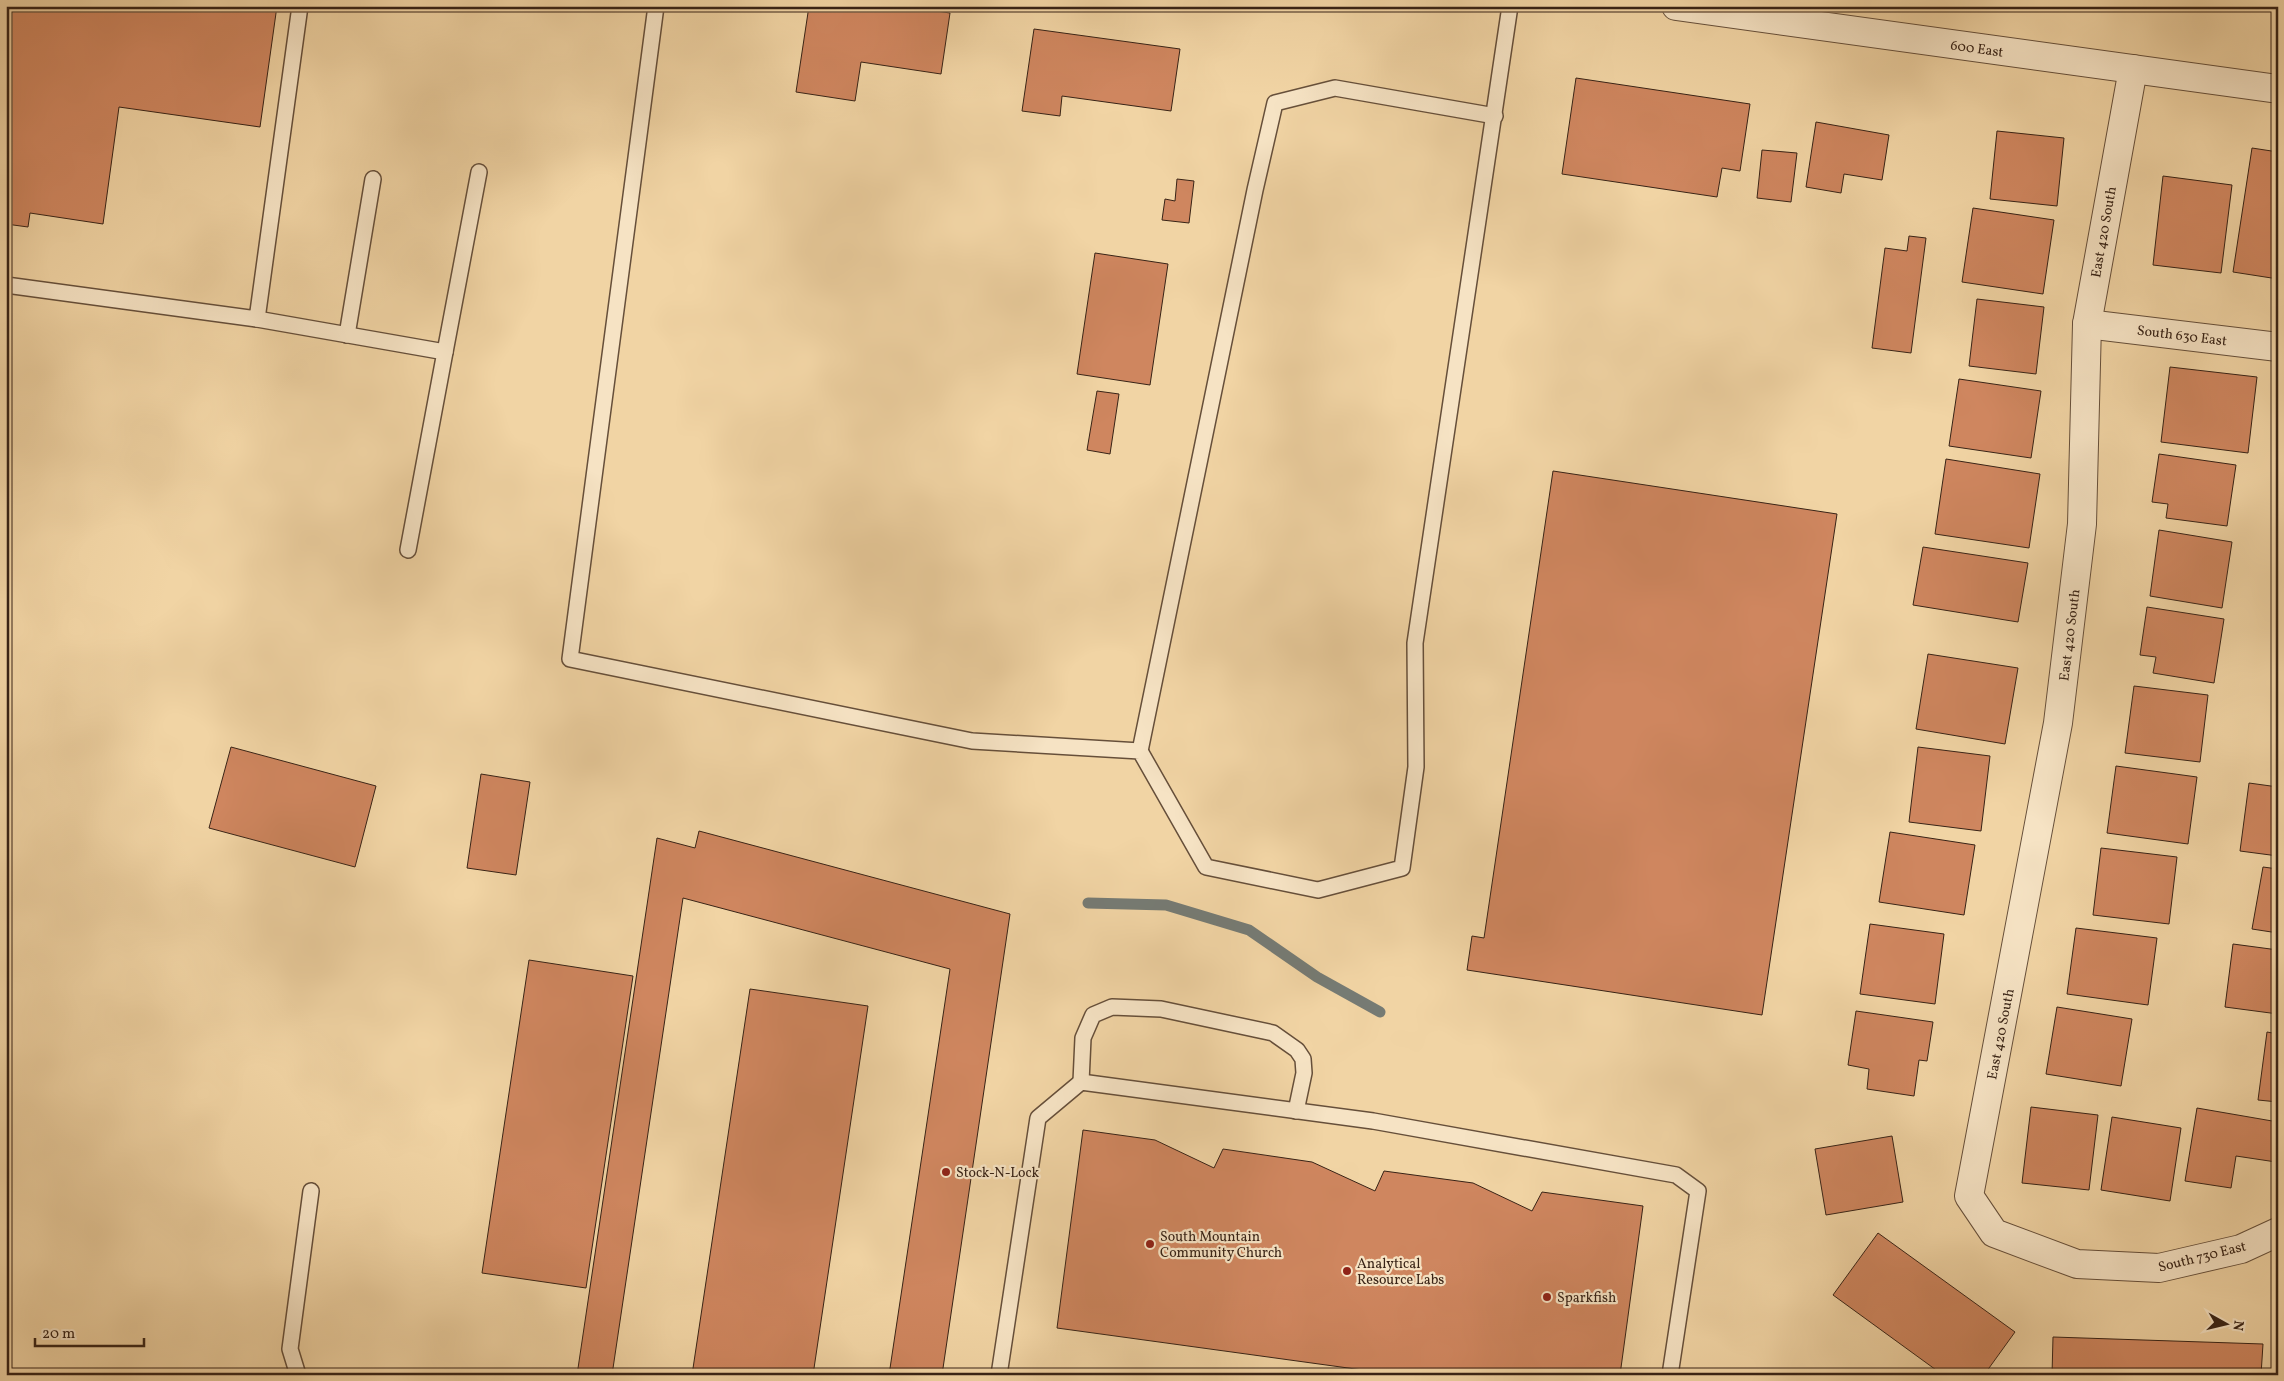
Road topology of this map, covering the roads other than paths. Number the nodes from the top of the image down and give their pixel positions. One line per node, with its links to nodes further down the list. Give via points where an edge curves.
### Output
1 (300, 6): 11 (lane)
2 (656, 6): 17 (lane, via 570,659 972,741)
3 (1510, 6): 7 (lane)
4 (1676, 6): 5 (street, 600 East)
5 (2133, 69): 6 (street, 600 East); 12 (street, East 420 South)
6 (2278, 89)
7 (1495, 116): 17 (lane, via 1335,88 1275,104); 17 (lane, via 1415,642 1416,767 1402,868 1318,890 1206,867)
8 (480, 172): 15 (lane)
9 (373, 180): 13 (lane)
10 (6, 285): 11 (lane)
11 (257, 319): 13 (lane)
12 (2087, 324): 14 (street, South 630 East); 21 (street, East 420 South, via 2082,524 2058,723)
13 (347, 335): 15 (lane)
14 (2278, 347)
15 (445, 352): 16 (lane)
16 (408, 550)
17 (1140, 750)
18 (1081, 1082): 19 (lane); 19 (lane, via 1083,1038 1093,1015 1112,1007 1161,1008 1273,1033 1297,1050 1303,1059 1304,1074); 24 (lane, via 1038,1118)
19 (1296, 1111): 25 (lane, via 1373,1121 1676,1175 1698,1192)
20 (311, 1191): 23 (lane, via 290,1348)
21 (1969, 1196): 22 (street, South 730 East, via 1994,1233 2077,1264 2159,1268 2241,1249)
22 (2278, 1232)
23 (298, 1375)
24 (1000, 1375)
25 (1670, 1375)

